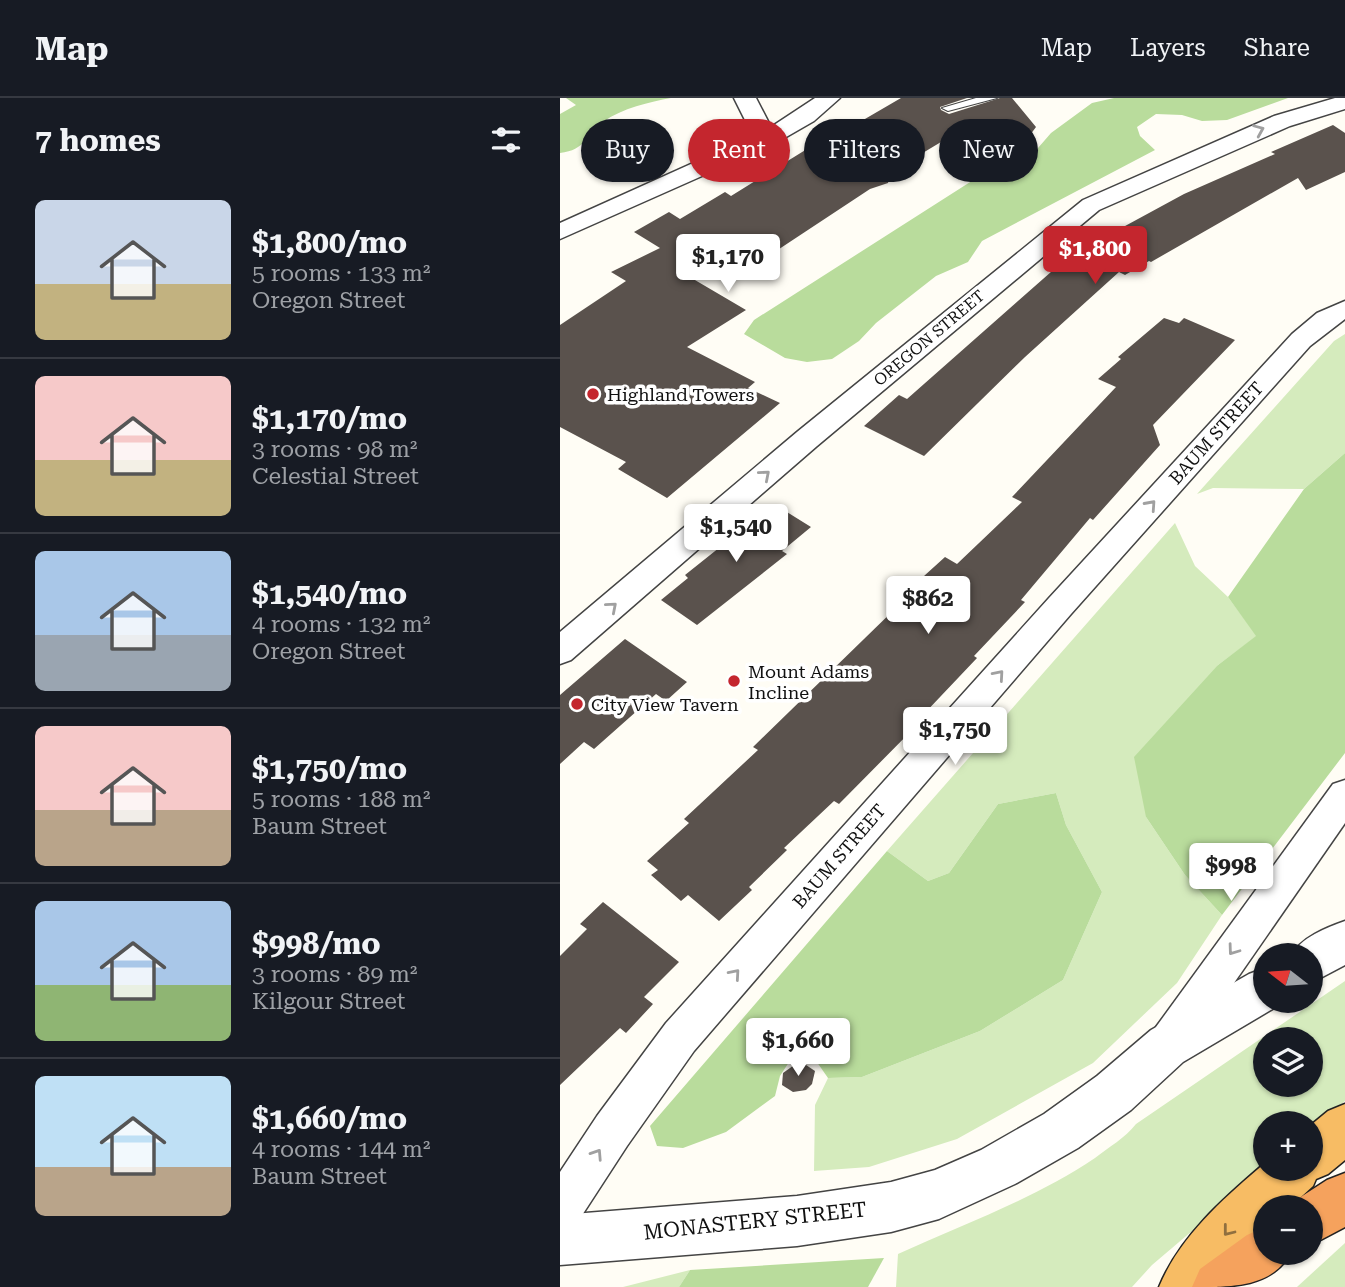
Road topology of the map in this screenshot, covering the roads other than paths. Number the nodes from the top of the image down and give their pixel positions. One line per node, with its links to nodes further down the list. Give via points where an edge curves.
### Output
1 (745, 98): 6 (street)
2 (829, 98): 7 (street)
3 (991, 98): 5 (lane)
4 (1345, 102): 11 (street, OREGON STREET, one-way to 4, via 1091,205 1282,121)
5 (948, 108)
6 (756, 119)
7 (790, 125)
8 (688, 174): 9 (street)
9 (560, 232)
10 (1345, 309): 21 (street, BAUM STREET, one-way to 10, via 680,1037 1301,340)
11 (560, 651)
12 (1345, 795): 16 (street, one-way to 16)
13 (1345, 941): 14 (street)
14 (1323, 955)
15 (1248, 1000): 16 (street, MONASTERY STREET)
16 (1167, 1046): 23 (street, MONASTERY STREET, via 1114,1093 1061,1131 939,1194 891,1207 797,1221)
17 (1345, 1128): 18 (highway)
18 (1323, 1147)
19 (1282, 1181): 25 (highway, one-way to 25, via 1234,1222)
20 (1345, 1198): 22 (highway)
21 (560, 1211)
22 (1323, 1212)
23 (560, 1240)
24 (1253, 1262): 26 (highway)
25 (1185, 1287)
26 (1218, 1287)

